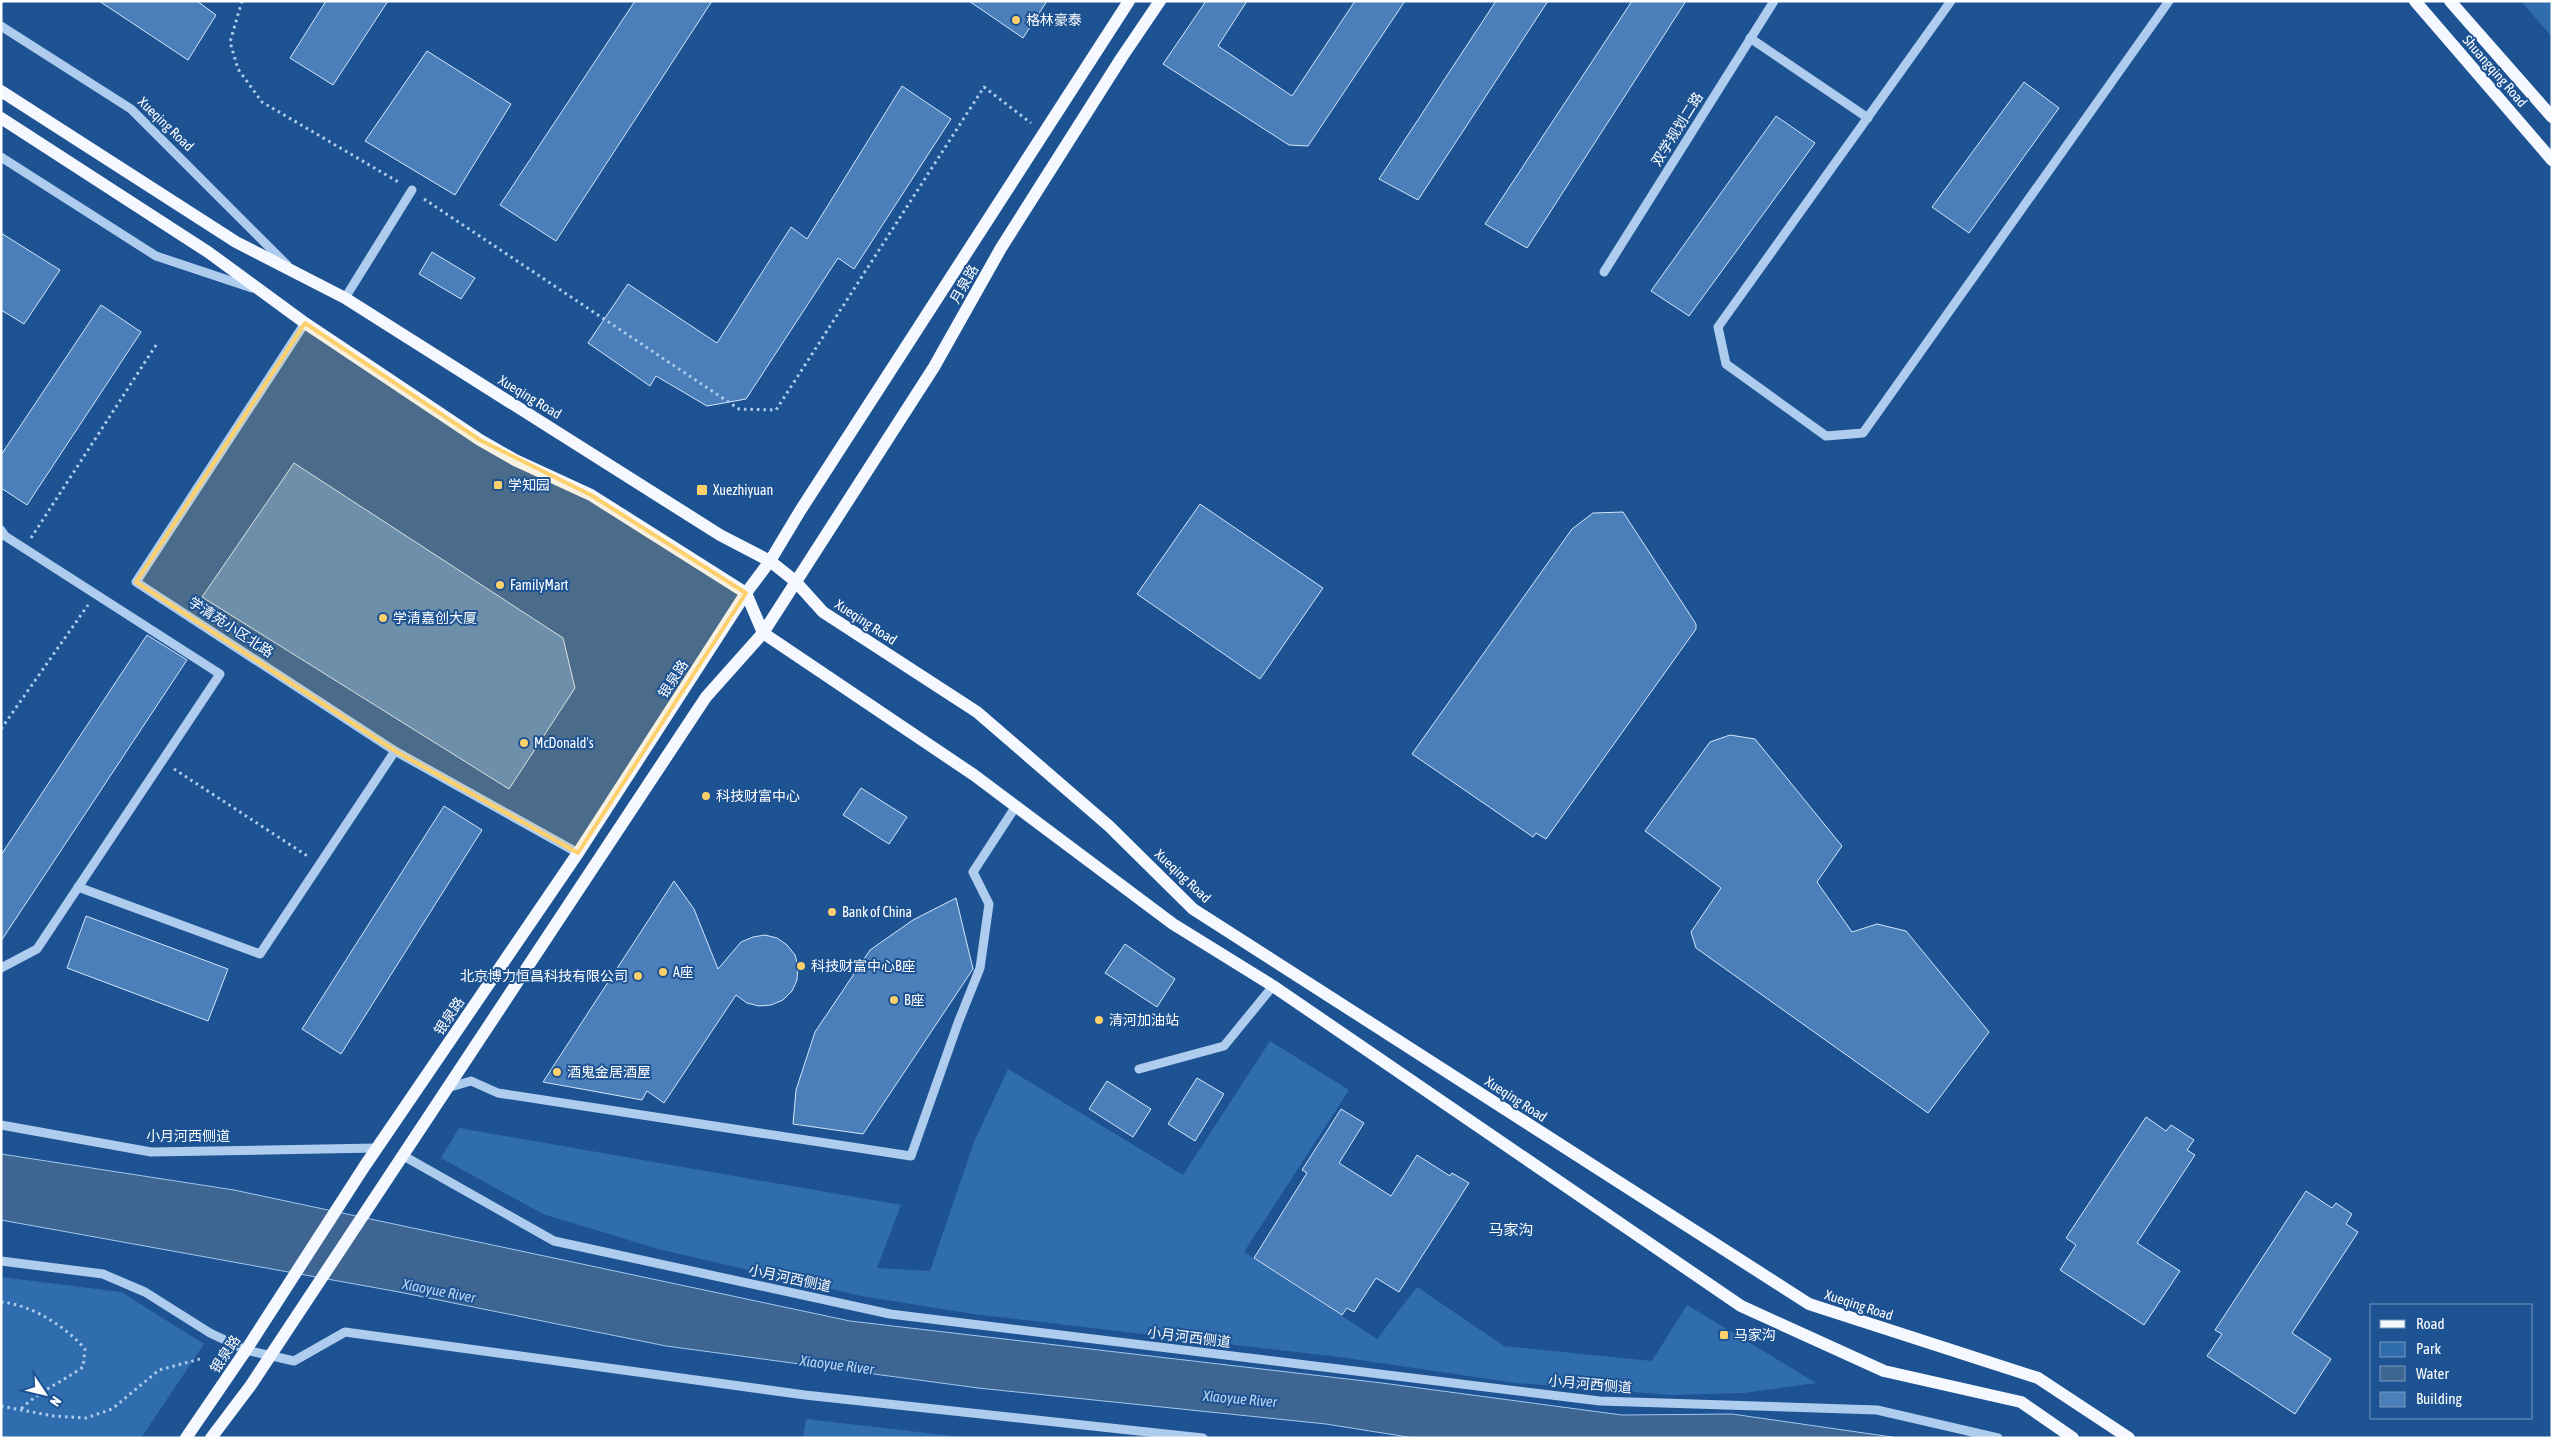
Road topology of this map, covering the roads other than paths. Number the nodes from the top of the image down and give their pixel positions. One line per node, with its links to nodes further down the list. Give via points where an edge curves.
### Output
1 (1129, 1): 23 (main road, 月泉路)
2 (1160, 1): 24 (main road, 月泉路, via 1001,248 934,367)
3 (1774, 1): 9 (street, 双学规划二路)
4 (1951, 1): 13 (street)
5 (2169, 1): 13 (street, via 1863,433 1826,436 1726,364 1718,327)
6 (2415, 1): 15 (main road, Shuangqing Road)
7 (2450, 1): 11 (main road, Shuangqing Road)
8 (1, 26): 17 (street, Xueqing Road, via 131,110)
9 (1750, 38): 13 (street); 18 (street, 双学规划二路)
10 (1, 91): 17 (main road, Xueqing Road, via 236,242)
11 (2552, 117)
12 (1, 118): 19 (main road, via 208,252)
13 (1868, 118)
14 (1, 157): 19 (street, via 156,256)
15 (2552, 160)
16 (412, 190): 20 (street)
17 (291, 269): 20 (main road, Xueqing Road)
18 (1604, 272)
19 (258, 290): 21 (main road)
20 (345, 298): 23 (main road, Xueqing Road, via 720,535)
21 (305, 323): 25 (main road, via 480,440 591,495); 27 (street, 学清苑小区北路, via 136,582)
22 (1, 530): 30 (street, via 24,549 220,674)
23 (770, 561): 24 (main road, Xueqing Road); 25 (main road, 银泉路)
24 (795, 582): 26 (main road, 月泉路); 46 (main road, Xueqing Road, via 823,612 977,712 1109,826 1193,909 1686,1226 1809,1304 2038,1378)
25 (746, 593): 26 (main road); 29 (main road, 银泉路)
26 (763, 633): 28 (main road); 34 (main road, via 706,697)
27 (395, 751): 29 (street, 学清苑小区北路); 30 (street, via 260,954)
28 (1016, 806): 32 (main road, via 1173,924); 34 (street, via 972,872 989,904 980,968 911,1156 498,1093 471,1081)
29 (578, 852): 36 (main road, 银泉路)
30 (78, 888): 31 (street, via 37,949)
31 (1, 968)
32 (1273, 986): 33 (street, via 1224,1046); 45 (main road, via 1741,1306 1884,1371 2021,1402)
33 (1139, 1070)
34 (447, 1088): 37 (main road)
35 (1, 1124): 36 (street, 小月河西侧道, via 151,1152)
36 (377, 1148): 39 (main road, 银泉路)
37 (402, 1155): 40 (main road); 44 (street, 小月河西侧道, via 554,1241 890,1314 1600,1401 1877,1410)
38 (1, 1261): 39 (street, via 103,1274 146,1292 210,1333)
39 (246, 1350): 40 (street); 41 (main road, 银泉路)
40 (270, 1355): 42 (main road); 43 (street, via 294,1361 345,1332 805,1395)
41 (186, 1438)
42 (211, 1438)
43 (1203, 1438)
44 (1998, 1438)
45 (2073, 1438)
46 (2129, 1438)

